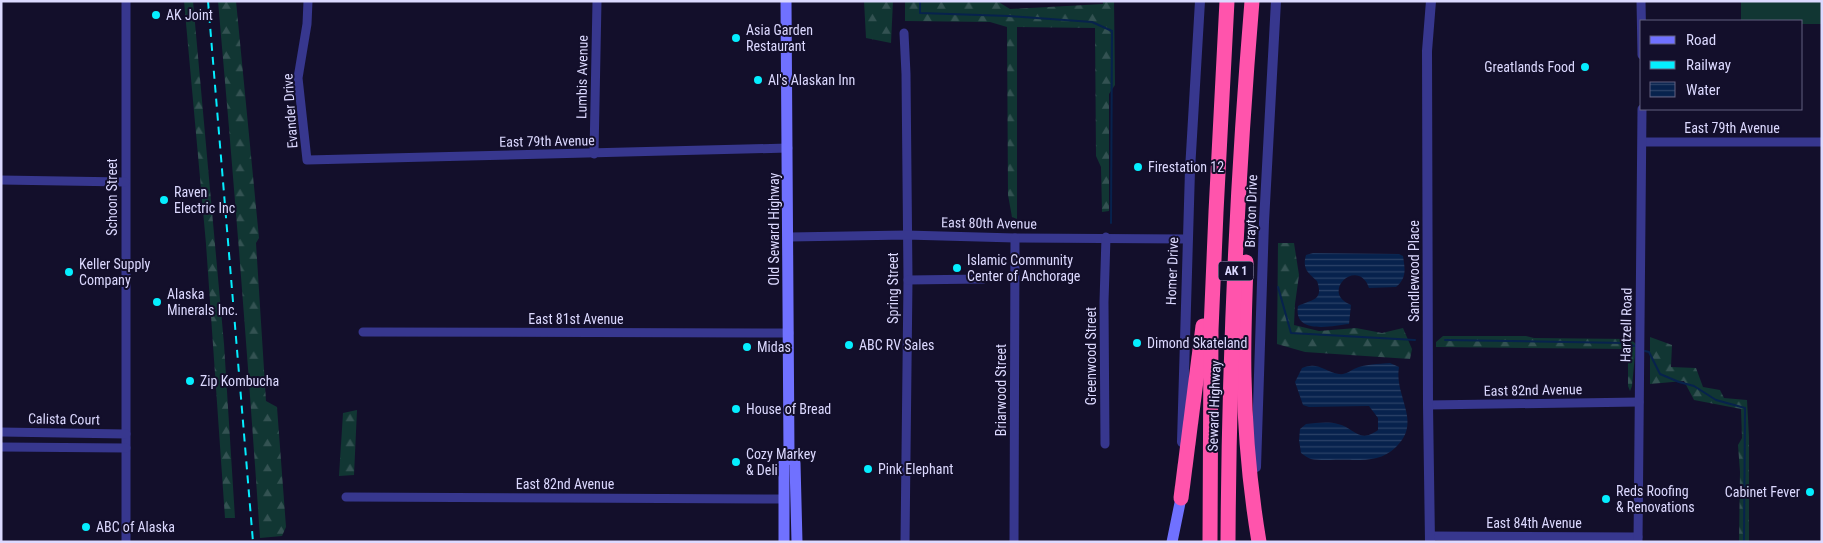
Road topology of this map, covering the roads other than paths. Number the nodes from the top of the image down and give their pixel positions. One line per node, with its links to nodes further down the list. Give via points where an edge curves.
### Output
1 (126, 1): 21 (street, Schoon Street)
2 (308, 1): 19 (street, Evander Drive, via 298,78)
3 (597, 1): 18 (street, Lumbis Avenue)
4 (786, 1): 17 (main road, Old Seward Highway)
5 (1200, 1): 27 (street, Homer Drive)
6 (1227, 1): 22 (highway, Seward Highway / AK 1)
7 (1252, 1): 13 (highway, Seward Highway / AK 1)
8 (1276, 1): 54 (street, Brayton Drive, via 1256,437)
9 (1432, 1): 33 (street, Sandlewood Place, via 1427,51)
10 (1641, 1): 11 (street)
11 (1641, 20)
12 (904, 34): 23 (street, Spring Street)
13 (1248, 53): 53 (highway, Seward Highway / AK 1, via 1234,292); 54 (highway, via 1244,376 1254,507)
14 (1642, 110): 15 (street, Hartzell Road)
15 (1642, 142): 16 (street, East 79th Avenue); 32 (street, Hartzell Road)
16 (1822, 142)
17 (788, 148): 18 (street, East 79th Avenue); 24 (main road, Old Seward Highway)
18 (594, 154): 19 (street, East 79th Avenue)
19 (307, 160)
20 (1, 180): 21 (street)
21 (126, 182): 35 (street, Schoon Street)
22 (1216, 212): 41 (highway); 52 (highway, Seward Highway / AK 1, via 1211,348)
23 (906, 235): 24 (street, East 80th Avenue); 25 (street, East 80th Avenue); 28 (street, Spring Street)
24 (790, 237): 31 (main road, Old Seward Highway)
25 (1015, 238): 26 (street, East 80th Avenue); 50 (street, Briarwood Street)
26 (1106, 238): 27 (street, East 80th Avenue); 36 (street, Greenwood Street)
27 (1188, 239): 41 (street, Homer Drive)
28 (908, 280): 29 (street); 49 (street, Spring Street)
29 (983, 280)
30 (364, 332): 31 (street, East 81st Avenue)
31 (789, 333): 39 (main road, Old Seward Highway)
32 (1639, 402): 33 (street, East 82nd Avenue); 44 (street, Hartzell Road)
33 (1428, 405): 43 (street, Sandlewood Place)
34 (1, 432): 35 (street, Calista Court)
35 (126, 434): 38 (street, Schoon Street)
36 (1105, 444)
37 (1, 448): 38 (street, Calista Court)
38 (126, 448): 45 (street, Schoon Street)
39 (789, 456): 42 (main road, Old Seward Highway, via 784,463); 48 (main road, Old Seward Highway, via 796,463)
40 (346, 497): 42 (street, East 82nd Avenue)
41 (1181, 498): 51 (main road, Homer Drive)
42 (784, 499): 46 (main road, Old Seward Highway); 47 (main road, via 790,510)
43 (1430, 539): 44 (street, East 84th Avenue)
44 (1638, 539)
45 (126, 542)
46 (784, 542)
47 (791, 542)
48 (797, 542)
49 (905, 542)
50 (1014, 542)
51 (1172, 542)
52 (1210, 542)
53 (1228, 542)
54 (1260, 542)

